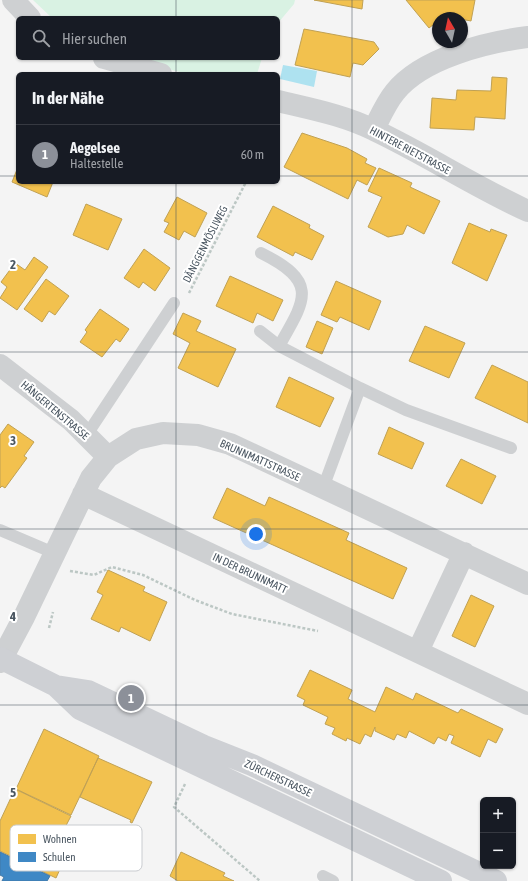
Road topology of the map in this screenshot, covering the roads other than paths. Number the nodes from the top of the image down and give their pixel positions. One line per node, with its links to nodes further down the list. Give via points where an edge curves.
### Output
1 (13, 0): 2 (street)
2 (28, 16)
3 (528, 37): 7 (street, via 498,40 470,48 420,72 395,92)
4 (111, 60): 5 (street)
5 (154, 72)
6 (282, 102): 7 (street, HINTERE RIETSTRASSE, via 327,112)
7 (374, 129): 8 (street, HINTERE RIETSTRASSE, via 495,196)
8 (528, 211)
9 (261, 253): 12 (lane, via 288,270 298,281 303,298)
10 (174, 303): 15 (lane)
11 (260, 331): 12 (lane)
12 (279, 346): 14 (lane)
13 (0, 365): 15 (street, HÄNGERTENSTRASSE, via 71,420)
14 (360, 388): 16 (lane, via 406,410); 18 (lane)
15 (86, 436): 17 (street, HÄNGERTENSTRASSE)
16 (511, 448)
17 (108, 457): 18 (street, BRUNNMATTSTRASSE, via 136,439 163,433 198,435 230,444); 19 (street, BRUNNMATTSTRASSE, via 91,478)
18 (322, 488): 22 (street, BRUNNMATTSTRASSE)
19 (83, 494): 21 (street, BRUNNMATTSTRASSE); 24 (street, IN DER BRUNNMATT)
20 (0, 530): 21 (lane)
21 (54, 553): 25 (street, BRUNNMATTSTRASSE)
22 (464, 554): 23 (street, BRUNNMATTSTRASSE); 24 (street)
23 (528, 584)
24 (418, 651): 27 (street, IN DER BRUNNMATT)
25 (1, 660): 26 (main road, ZÜRCHERSTRASSE)
26 (56, 686): 28 (main road, ZÜRCHERSTRASSE, via 80,709); 29 (main road, ZÜRCHERSTRASSE, via 88,691 204,746 252,765)
27 (528, 704)
28 (440, 881)
29 (496, 881)

